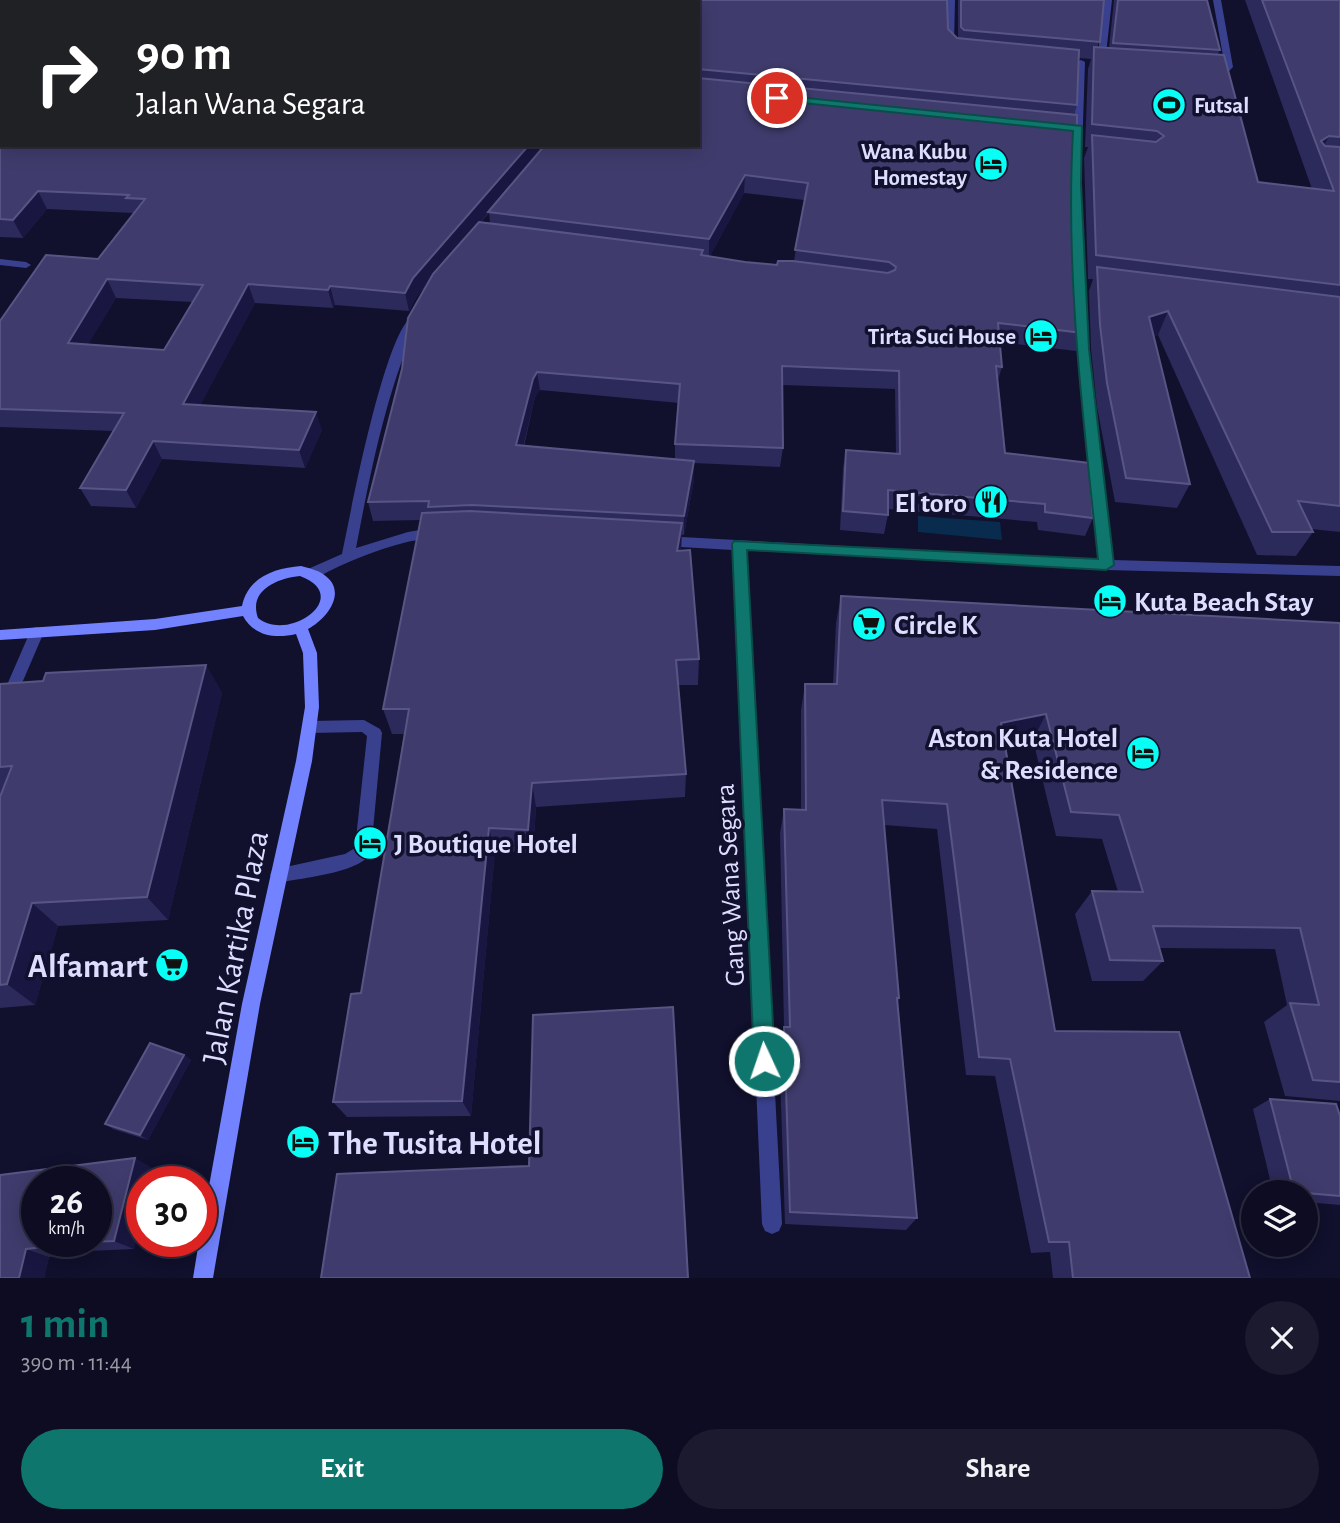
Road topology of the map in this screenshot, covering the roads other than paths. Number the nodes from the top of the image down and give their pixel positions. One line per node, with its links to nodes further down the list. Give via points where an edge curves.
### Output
1 (951, 0): 4 (street, via 951,46)
2 (1108, 0): 7 (street)
3 (1217, 0): 9 (street, via 1228,70)
4 (964, 52)
5 (1081, 62): 6 (street); 7 (street); 11 (street)
6 (1069, 63)
7 (1101, 63): 8 (street)
8 (1114, 64)
9 (1206, 72)
10 (1065, 127): 11 (street)
11 (1079, 128): 14 (street, via 1084,153 1076,183)
12 (0, 262): 13 (street)
13 (26, 265)
14 (1082, 284): 15 (street); 21 (street, via 1083,349)
15 (1095, 286)
16 (418, 310): 20 (street, via 383,393)
17 (450, 532): 20 (street, via 424,533)
18 (648, 540): 19 (street)
19 (739, 544): 21 (street); 31 (street, Gang Wana Segara)
20 (348, 558): 23 (street)
21 (1106, 565): 22 (street)
22 (1340, 571)
23 (313, 573): 24 (main road, via 288,572 263,582 248,600); 25 (main road, via 323,579 329,599 324,610)
24 (248, 610): 25 (main road, via 260,628 286,632); 26 (main road, via 183,622)
25 (302, 628): 29 (main road, Jalan Kartika Plaza, via 312,675)
26 (37, 632): 27 (main road); 28 (street)
27 (0, 635)
28 (0, 718)
29 (309, 727): 30 (main road, Jalan Kartika Plaza); 30 (street, via 364,726 375,733 363,852 348,861)
30 (278, 875): 32 (main road, Jalan Kartika Plaza)
31 (772, 1224)
32 (203, 1278)

